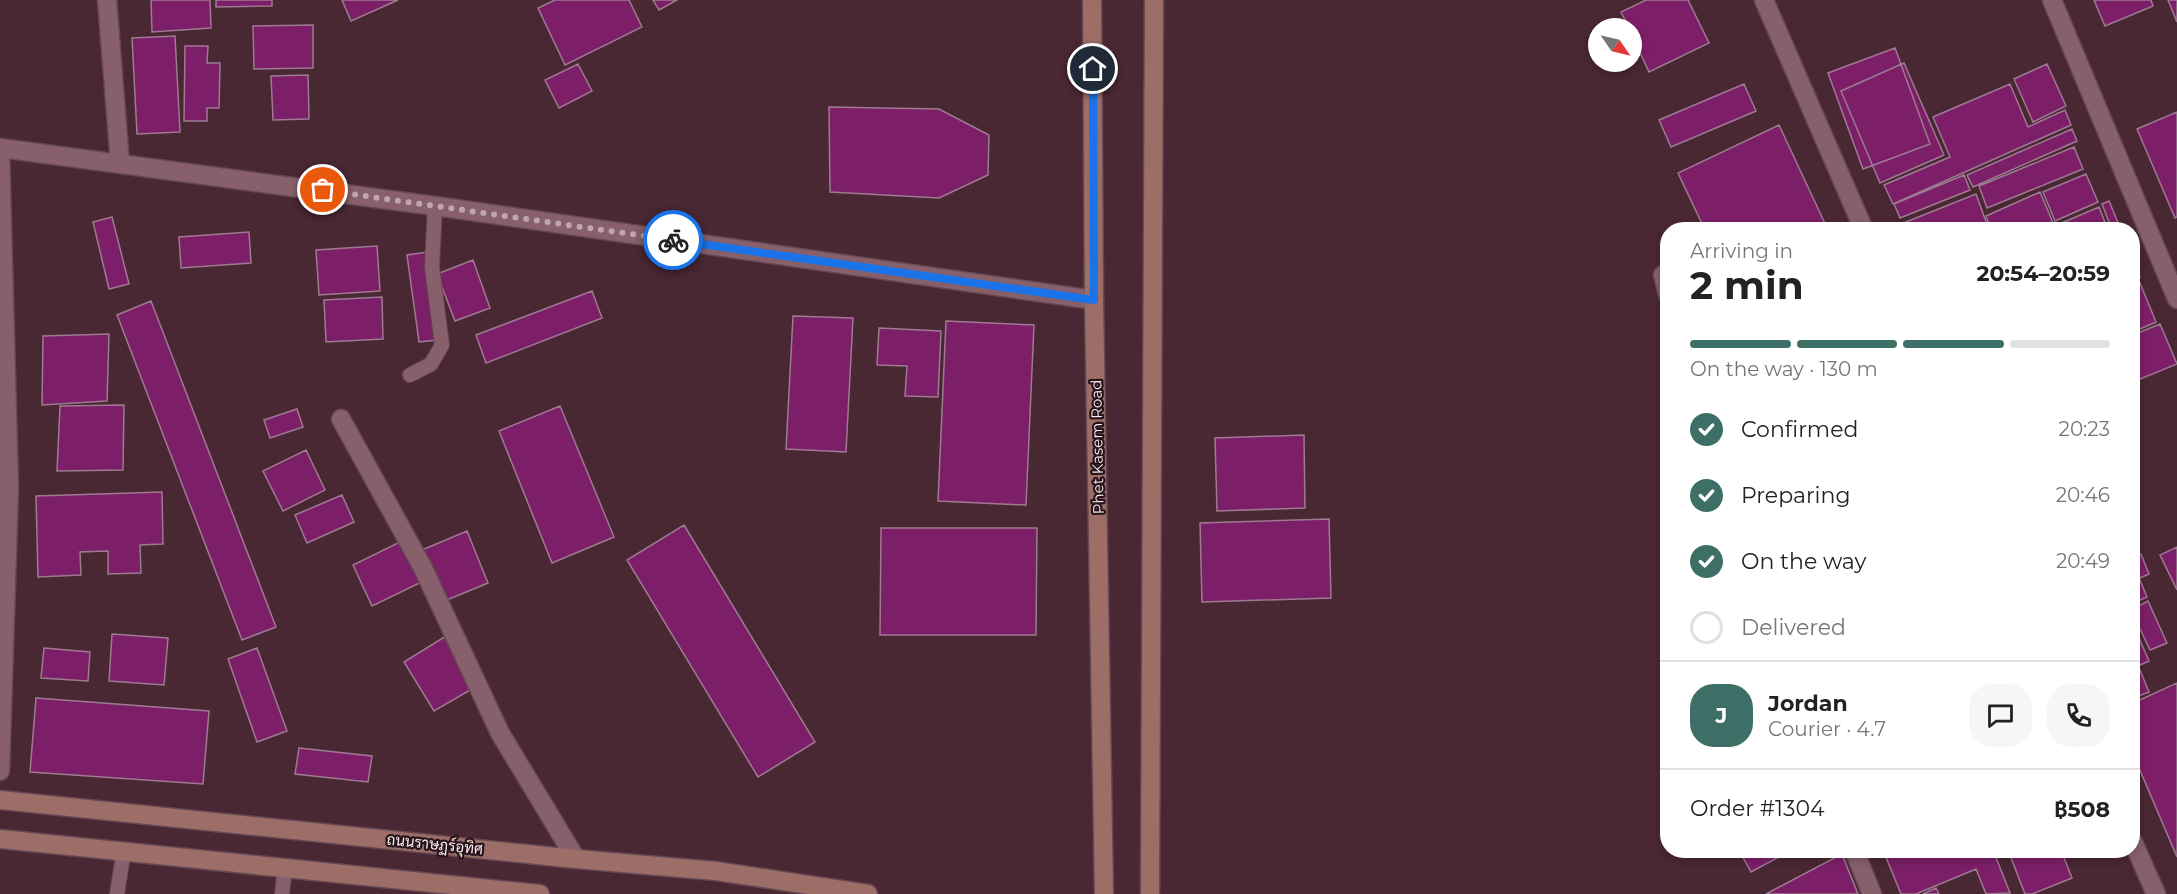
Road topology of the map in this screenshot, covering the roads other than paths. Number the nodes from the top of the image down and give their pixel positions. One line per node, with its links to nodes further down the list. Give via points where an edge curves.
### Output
1 (107, 0): 7 (street)
2 (1092, 0): 11 (main road, Phet Kasem Road)
3 (1154, 0): 27 (main road)
4 (1764, 0): 9 (street)
5 (2052, 0): 10 (street)
6 (0, 149): 7 (street); 14 (street, via 9,488)
7 (120, 163): 8 (street)
8 (435, 206): 11 (street); 12 (lane, via 432,267 442,345 431,364)
9 (1861, 222)
10 (2177, 299)
11 (1094, 300): 26 (main road, Phet Kasem Road)
12 (410, 375)
13 (341, 419): 20 (street, via 423,568 500,734)
14 (0, 771)
15 (0, 800): 20 (main road, ถนนราษฏร์อุทิศ)
16 (0, 839): 17 (main road)
17 (124, 850): 21 (main road); 22 (lane)
18 (1857, 858): 28 (street)
19 (2140, 858): 29 (street)
20 (576, 859): 25 (main road, ถนนราษฏร์อุทิศ, via 716,871)
21 (285, 867): 23 (lane); 24 (main road)
22 (117, 894)
23 (282, 894)
24 (532, 894)
25 (868, 894)
26 (1104, 894)
27 (1150, 894)
28 (1872, 894)
29 (2156, 894)

